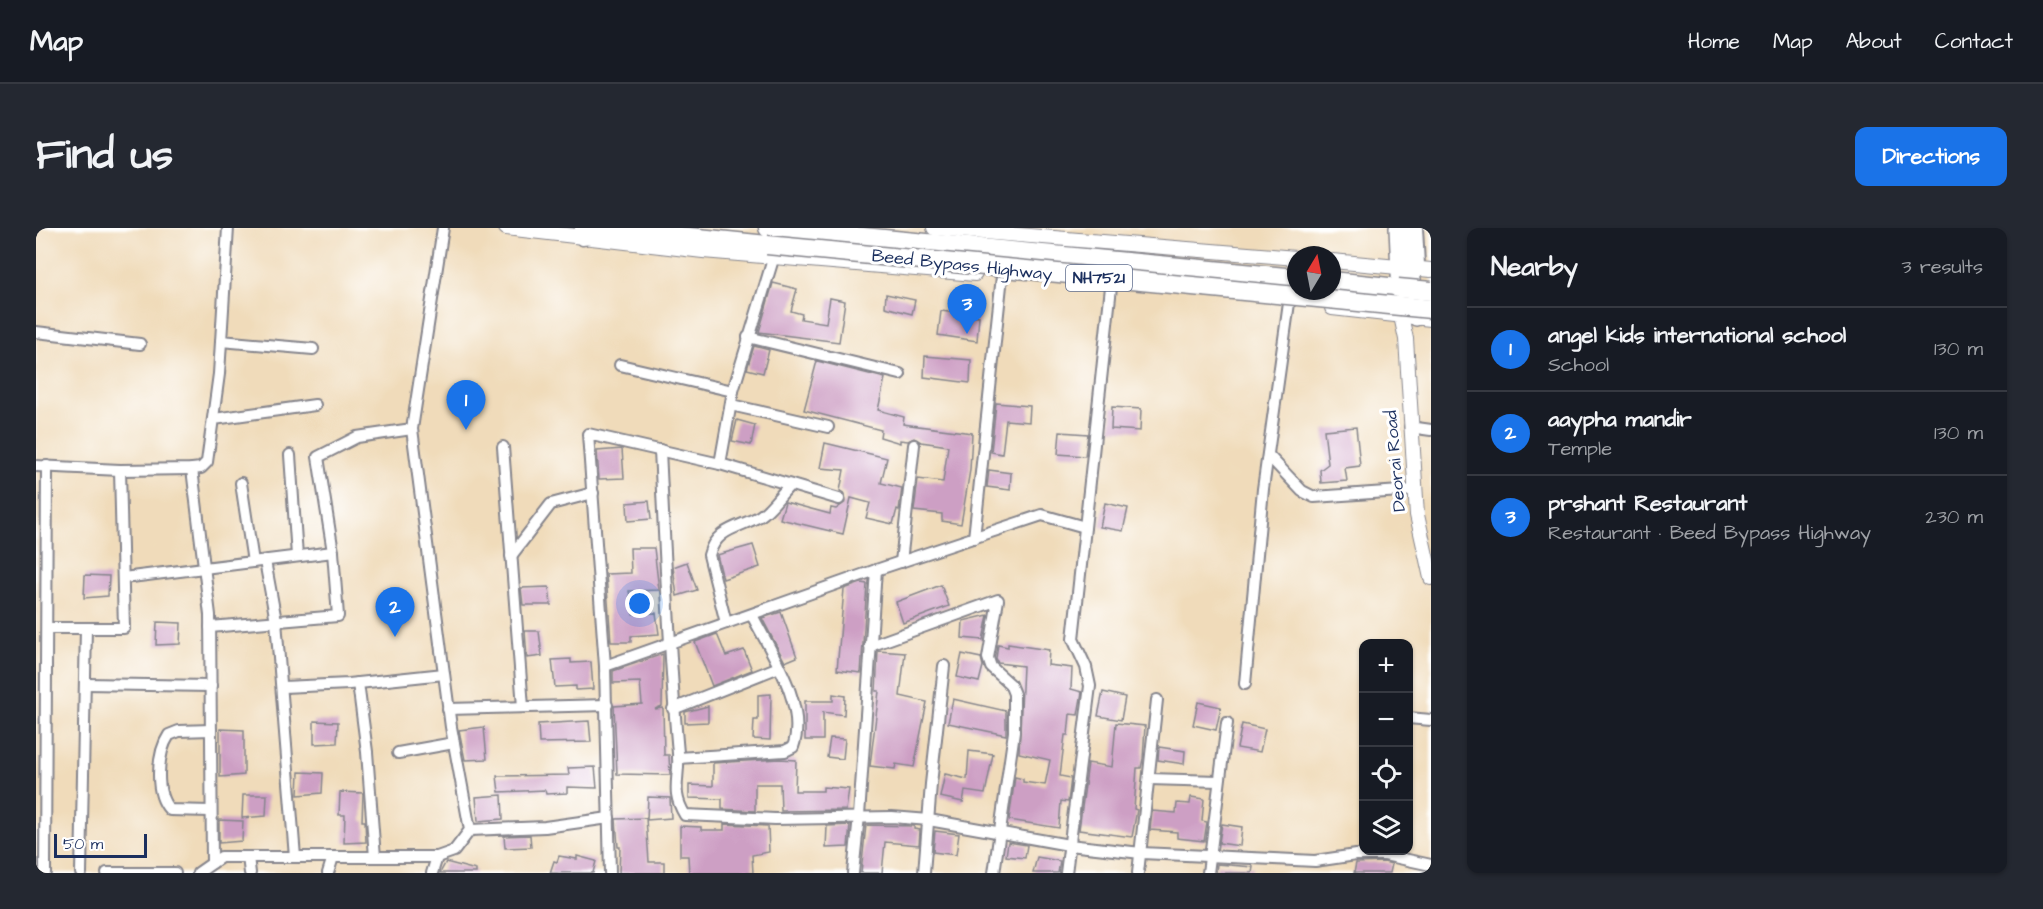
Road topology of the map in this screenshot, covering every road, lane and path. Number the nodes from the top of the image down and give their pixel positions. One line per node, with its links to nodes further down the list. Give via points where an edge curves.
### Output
1 (228, 228): 23 (street)
2 (443, 228): 34 (street)
3 (507, 228): 9 (street)
4 (600, 228): 10 (highway, Beed Bypass Highway / NH752I)
5 (934, 228): 11 (street)
6 (1397, 228): 13 (main road)
7 (1409, 228): 13 (main road)
8 (1417, 228): 13 (street)
9 (583, 232): 10 (street)
10 (769, 239): 14 (street); 15 (highway, Beed Bypass Highway / NH752I); 20 (highway, Beed Bypass Highway / NH752I, bridge); 22 (street)
11 (1287, 257)
12 (1341, 262): 13 (street)
13 (1415, 268): 20 (main road)
14 (1002, 276): 17 (street); 51 (street)
15 (1287, 277)
16 (1341, 283): 18 (highway, bridge)
17 (1111, 287): 19 (street); 50 (street)
18 (1431, 291)
19 (1289, 303): 20 (street); 40 (street)
20 (1420, 315): 32 (street, Deorai Road, via 1406,339)
21 (36, 332): 24 (street)
22 (747, 337): 27 (street); 28 (street)
23 (221, 341): 25 (street); 31 (street)
24 (140, 344)
25 (313, 349)
26 (620, 364): 28 (street)
27 (900, 374)
28 (733, 391): 30 (street)
29 (315, 405): 31 (street)
30 (731, 405): 33 (street); 41 (street)
31 (214, 419): 43 (street, via 207,462)
32 (1410, 427): 35 (street); 47 (street, Deorai Road)
33 (828, 428)
34 (412, 429): 52 (street, via 357,437 318,457); 75 (street)
35 (1431, 430)
36 (914, 445): 57 (street)
37 (503, 447): 54 (street)
38 (660, 450): 41 (street); 48 (street, via 588,434); 70 (street)
39 (290, 455): 53 (street)
40 (1267, 460): 47 (street, via 1314,497); 78 (street)
41 (720, 464): 46 (street)
42 (41, 466): 44 (street); 63 (street)
43 (192, 469): 44 (street); 58 (street)
44 (120, 470): 60 (street)
45 (241, 483): 56 (street)
46 (790, 485): 49 (street); 66 (street, via 761,515 724,531 711,546 709,555)
47 (1415, 490): 61 (street, Deorai Road)
48 (593, 493): 54 (street, via 551,504); 72 (street)
49 (839, 499)
50 (1085, 527): 51 (street, via 1042,515); 102 (street, via 1073,639 1090,686)
51 (974, 538): 57 (street)
52 (333, 552): 53 (street); 65 (street, via 338,616)
53 (297, 556): 55 (street)
54 (511, 556): 83 (street)
55 (265, 561): 56 (street); 65 (street)
56 (253, 562): 58 (street)
57 (901, 562): 59 (street)
58 (205, 568): 60 (street); 67 (street)
59 (876, 570): 64 (street); 71 (street)
60 (123, 578): 69 (street, via 124,628)
61 (1431, 578)
62 (36, 598): 63 (street)
63 (48, 601): 68 (street)
64 (752, 615): 66 (street); 74 (street)
65 (276, 621): 67 (street); 80 (street)
66 (726, 623): 70 (street)
67 (210, 627): 79 (street)
68 (48, 628): 69 (street); 93 (street)
69 (86, 628): 77 (street)
70 (670, 643): 72 (street); 85 (street)
71 (870, 645): 97 (street); 101 (street, via 998,600 988,658 990,667 1010,684 1014,694 1014,732)
72 (605, 666): 82 (street)
73 (944, 666): 99 (street)
74 (779, 667): 85 (street); 92 (street, via 792,694 796,736 793,747 785,751)
75 (444, 674): 76 (street); 84 (street)
76 (358, 683): 80 (street); 108 (street)
77 (85, 684): 79 (street); 113 (street)
78 (1245, 684)
79 (211, 686): 89 (street)
80 (283, 687): 106 (street)
81 (1157, 700): 94 (street)
82 (607, 705): 83 (street); 98 (street)
83 (523, 707): 84 (street)
84 (448, 709): 90 (street)
85 (674, 709): 92 (street)
86 (1413, 718): 87 (street)
87 (1431, 720)
88 (1227, 723): 95 (street)
89 (211, 730): 96 (street); 96 (street, via 169,735 160,755 161,792 170,810)
90 (454, 743): 91 (street); 100 (street)
91 (398, 753)
92 (678, 758): 97 (street, via 676,801 685,815 775,819)
93 (42, 768): 112 (street)
94 (1149, 779): 95 (street); 103 (street)
95 (1219, 781): 104 (street)
96 (210, 811): 110 (street)
97 (859, 816): 99 (street); 121 (street)
98 (609, 818): 100 (street, via 545,827); 120 (street)
99 (929, 820): 101 (street); 122 (street)
100 (470, 830): 109 (street, via 454,851)
101 (1000, 832): 102 (street); 123 (street)
102 (1069, 845): 103 (street); 124 (street)
103 (1141, 853): 104 (street); 125 (street)
104 (1209, 856): 111 (street, via 1315,861 1385,855); 126 (street)
105 (248, 857): 106 (street); 110 (street, via 221,857); 117 (street)
106 (295, 857): 107 (street)
107 (333, 857): 108 (street); 118 (street)
108 (375, 857): 109 (street)
109 (437, 857): 119 (street)
110 (212, 863): 116 (street)
111 (1431, 866)
112 (42, 867)
113 (81, 873)
114 (106, 873): 115 (street)
115 (176, 873)
116 (198, 873)
117 (250, 873)
118 (328, 873)
119 (432, 873)
120 (610, 873)
121 (853, 873)
122 (924, 873)
123 (994, 873)
124 (1066, 873)
125 (1138, 873)
126 (1208, 873)

